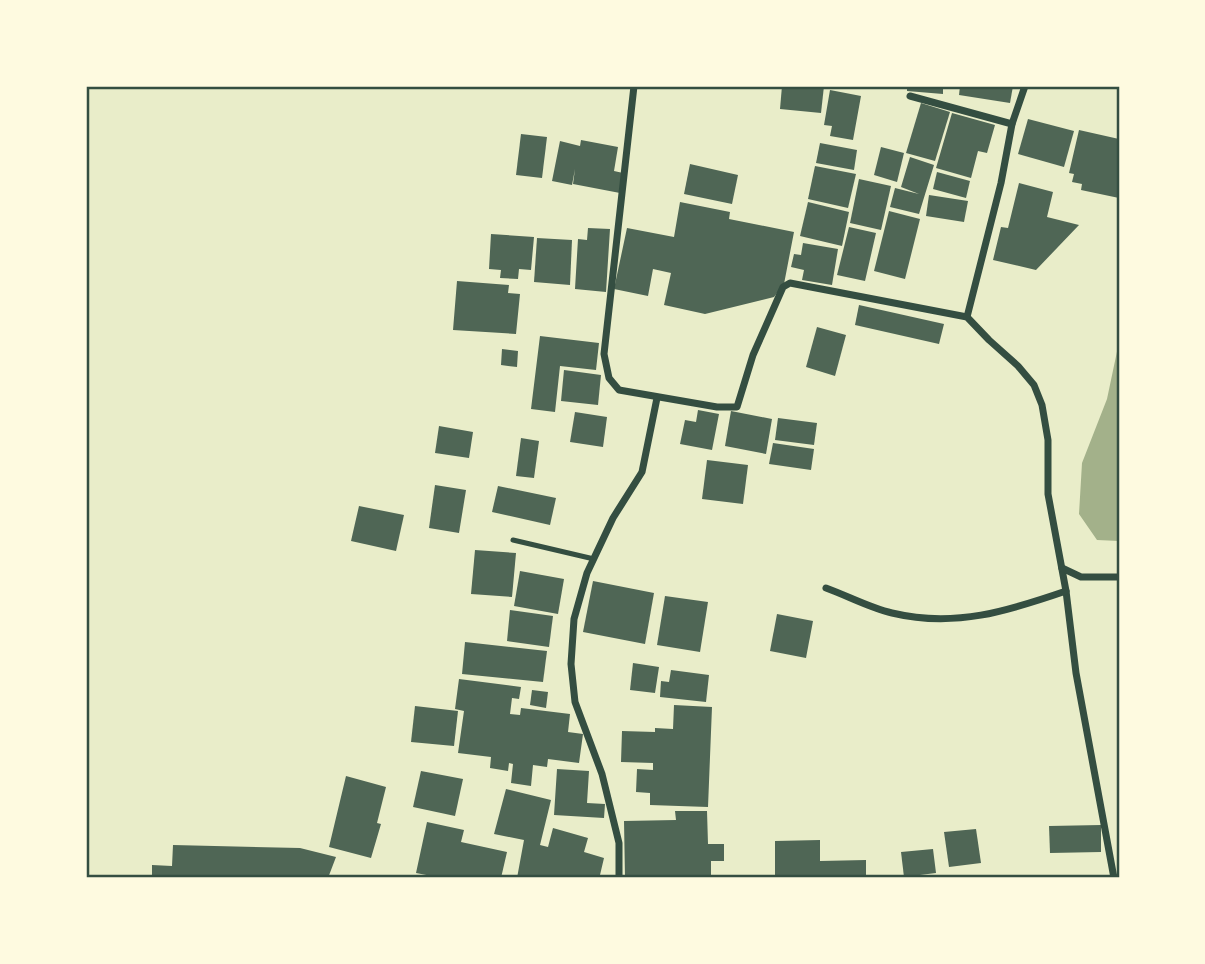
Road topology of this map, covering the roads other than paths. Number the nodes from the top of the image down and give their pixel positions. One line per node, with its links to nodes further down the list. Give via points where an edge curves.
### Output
1 (634, 86): 6 (street, via 604,354 608,378 619,390)
2 (1025, 86): 4 (street)
3 (910, 96): 4 (street)
4 (1012, 124): 5 (street)
5 (967, 317): 6 (street, via 790,284 783,287 762,333 737,407); 9 (street, via 1018,366 1034,385 1042,405 1048,440 1048,494)
6 (657, 398): 8 (street, via 642,472)
7 (513, 540): 8 (lane)
8 (594, 559): 13 (street, via 574,619 570,664 575,702 602,774 620,843)
9 (1062, 568): 10 (street, via 1081,577); 12 (street)
10 (1119, 577)
11 (826, 588): 12 (street, via 890,612 943,619 1006,611)
12 (1066, 591): 14 (street, via 1076,673)
13 (619, 878)
14 (1114, 878)

